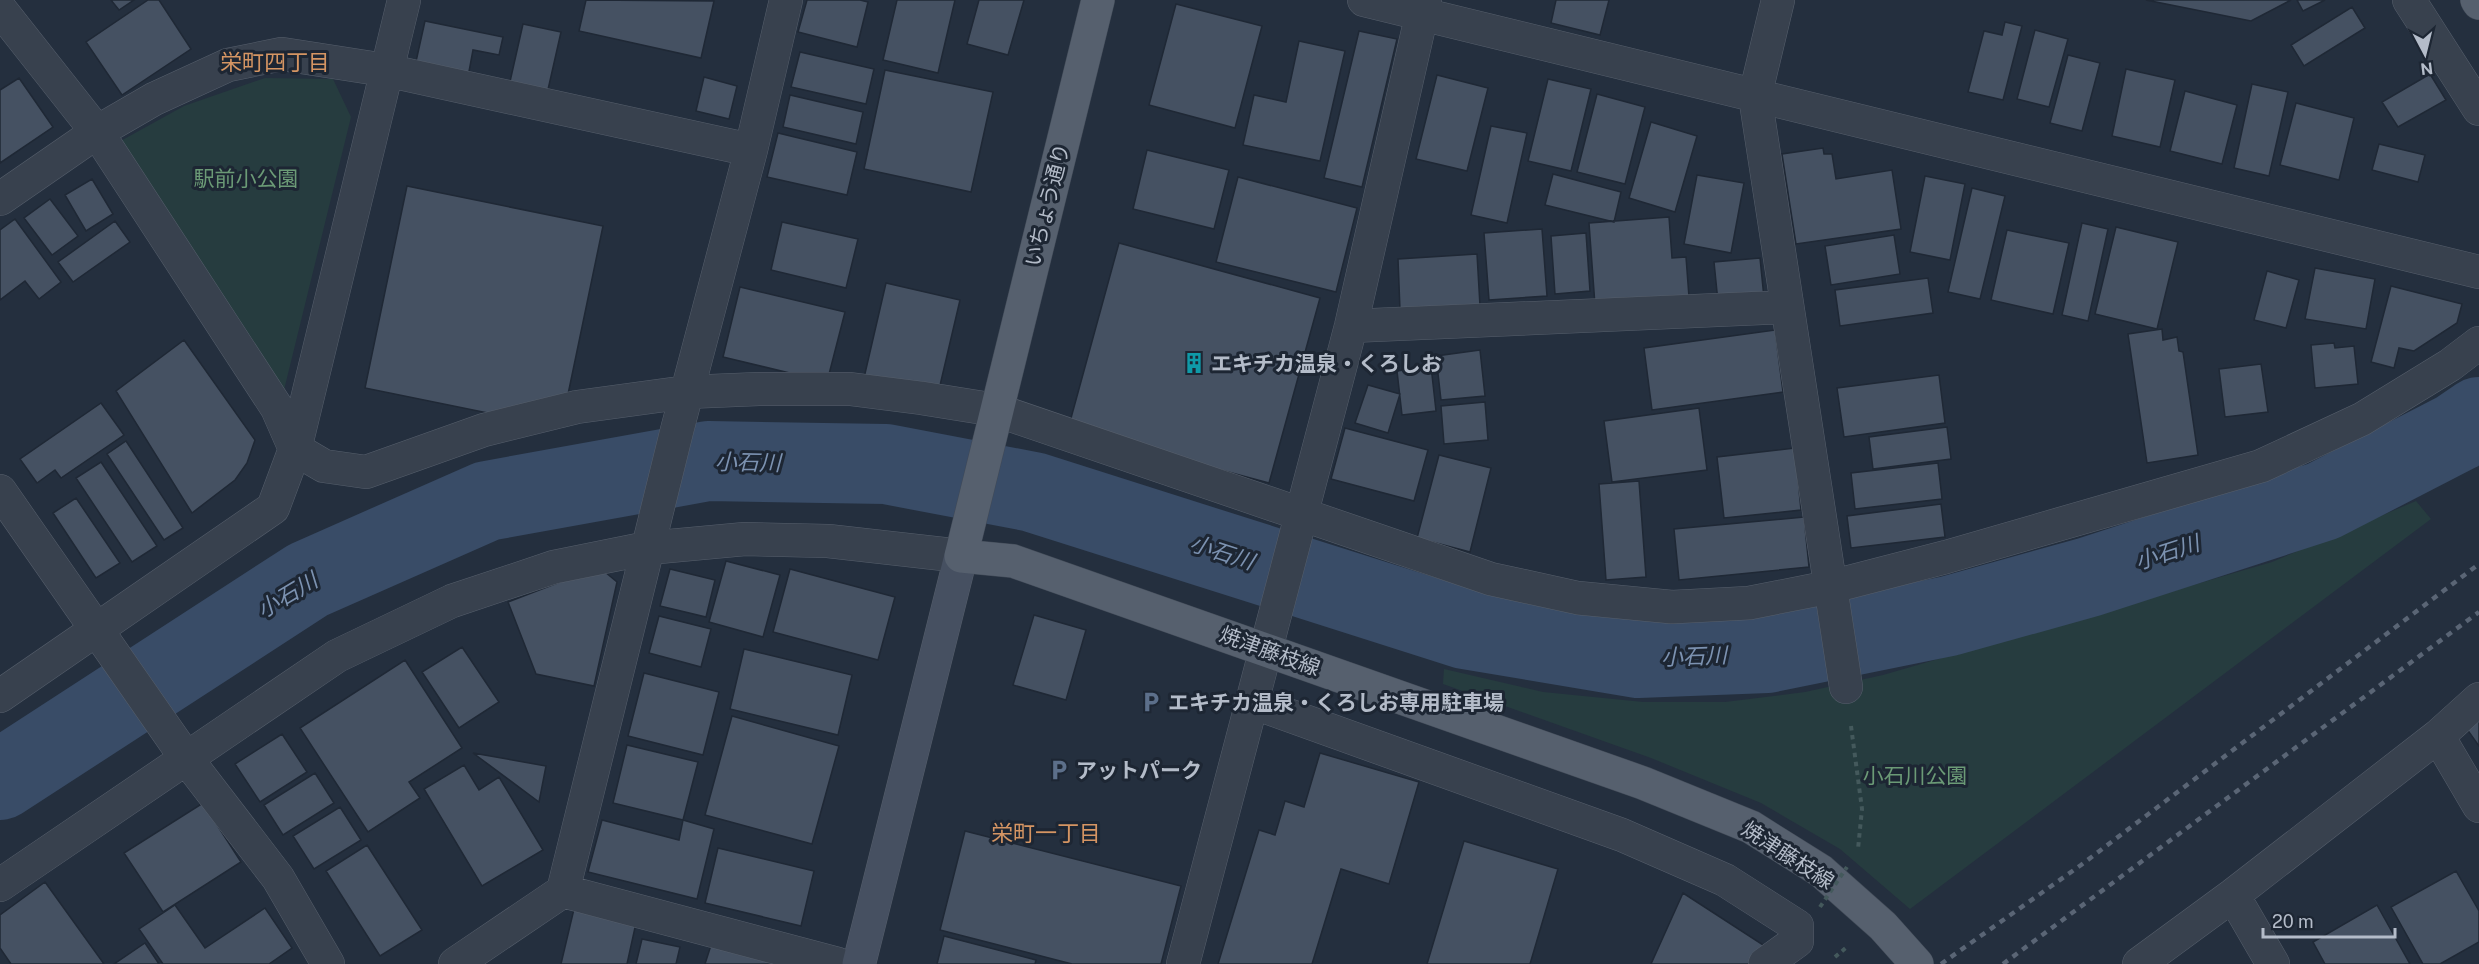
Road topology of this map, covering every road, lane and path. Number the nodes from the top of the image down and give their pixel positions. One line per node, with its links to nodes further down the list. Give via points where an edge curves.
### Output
1 (404, 0): 9 (street)
2 (786, 0): 13 (street)
3 (1098, 0): 20 (main road, いちょう通り)
4 (1364, 0): 7 (street)
5 (1778, 0): 10 (street)
6 (2409, 0): 11 (street)
7 (1424, 7): 10 (street); 17 (street)
8 (0, 9): 12 (street)
9 (385, 70): 12 (street, via 282,54 228,65 154,99); 13 (street); 21 (street)
10 (1755, 96): 15 (street); 16 (street)
11 (2479, 109)
12 (97, 132): 14 (street); 21 (street, via 277,408)
13 (751, 150): 19 (street)
14 (0, 199)
15 (2479, 272)
16 (1787, 307): 17 (street); 26 (street)
17 (1351, 326): 23 (street)
18 (2479, 343): 26 (street, via 2362,419 2261,466 1946,557)
19 (687, 393): 20 (street, via 850,389); 21 (street, via 577,407 536,417 484,430 366,472 324,466); 24 (street)
20 (996, 410): 23 (street); 25 (main road)
21 (295, 449): 27 (street, via 273,508)
22 (0, 491): 27 (street)
23 (1301, 519): 26 (street, via 1491,579 1578,598 1672,607); 28 (street)
24 (648, 548): 25 (street, via 745,539 828,541); 34 (street, via 554,567 452,601 337,656); 37 (street)
25 (961, 556): 28 (main road, 焼津藤枝線, via 1013,561); 44 (street)
26 (1832, 596): 29 (street)
27 (96, 630): 30 (street); 34 (street)
28 (1270, 637): 32 (street); 48 (main road, 焼津藤枝線, via 1751,827 1821,871 1883,926)
29 (1846, 687): 39 (path, bridge, via 1862,809 1859,847)
30 (0, 696)
31 (2479, 699): 33 (street)
32 (1252, 702): 45 (street); 46 (street, via 1622,835 1725,880 1797,926 1797,941)
33 (2438, 736): 35 (street); 38 (street)
34 (186, 758): 36 (street); 41 (street, via 278,878)
35 (2479, 806)
36 (0, 885)
37 (564, 891): 42 (street); 43 (street)
38 (2233, 895): 49 (street); 50 (street)
39 (1820, 907)
40 (1854, 942): 47 (path)
41 (328, 964)
42 (454, 964)
43 (838, 964)
44 (859, 964)
45 (1183, 964)
46 (1765, 964)
47 (1826, 964)
48 (1917, 964)
49 (2139, 964)
50 (2273, 964)

